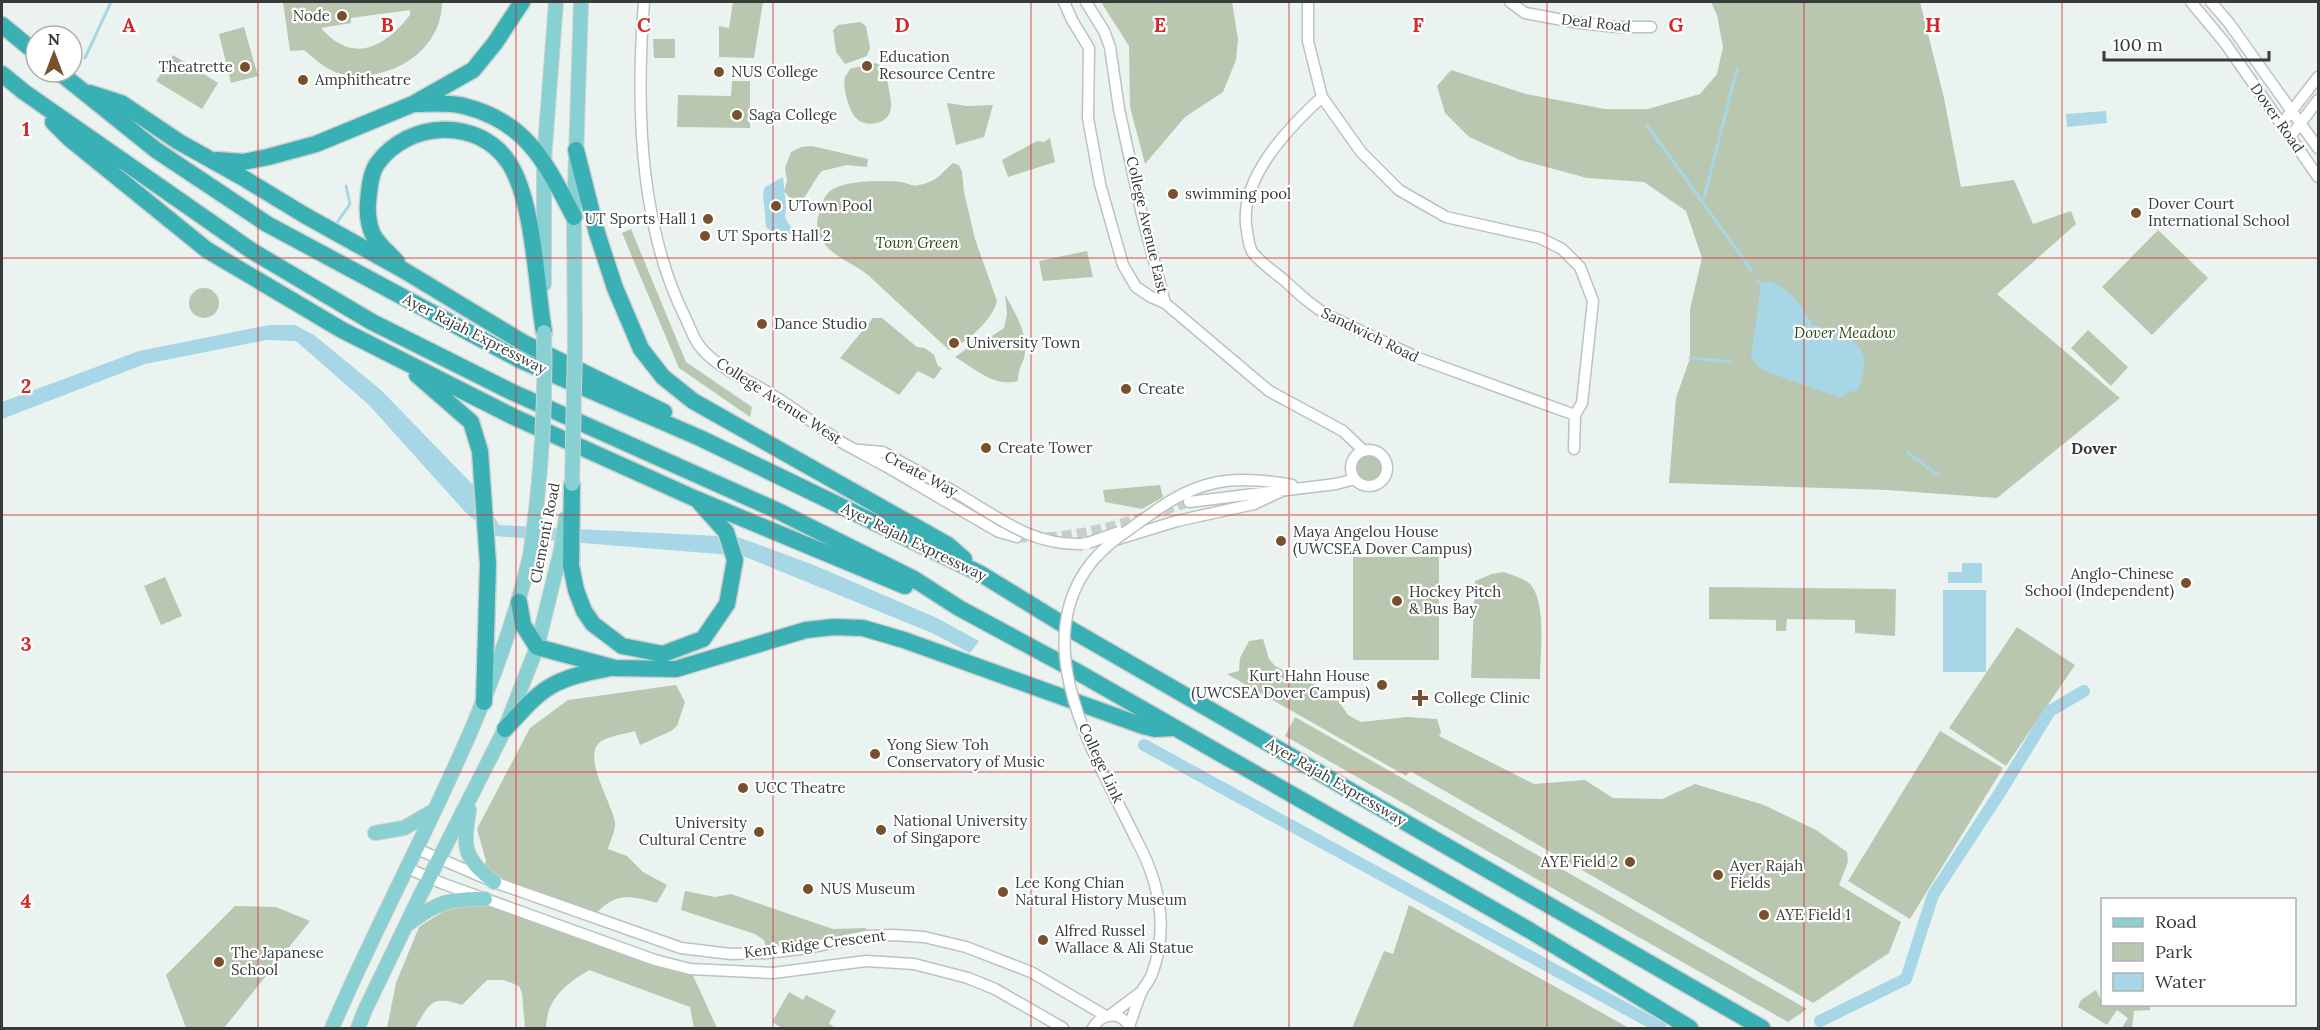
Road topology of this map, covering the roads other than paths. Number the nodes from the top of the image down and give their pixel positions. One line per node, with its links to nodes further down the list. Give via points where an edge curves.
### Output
1 (522, 2): 21 (highway, via 473,70)
2 (556, 2): 29 (main road, Clementi Road)
3 (581, 2): 27 (main road, Clementi Road)
4 (644, 2): 39 (street, College Avenue West, via 640,86 646,168 656,234 678,304 703,351)
5 (1065, 2): 33 (street, College Avenue East, via 1089,48 1090,129 1100,184 1123,265 1136,287)
6 (1086, 2): 33 (street, College Avenue East, via 1110,47 1142,215)
7 (1308, 2): 19 (street, via 1308,41)
8 (1510, 2): 12 (street, Deal Road, via 1525,13 1579,23)
9 (2191, 2): 24 (street, Dover Road, via 2225,43)
10 (2211, 2): 22 (street, Dover Road)
11 (2, 25): 13 (highway)
12 (1651, 27)
13 (24, 43)
14 (2, 74): 18 (highway)
15 (2319, 77): 22 (street)
16 (74, 84): 17 (highway, Ayer Rajah Expressway)
17 (83, 91): 28 (highway, via 115,100); 37 (highway, Ayer Rajah Expressway, via 156,150 267,224 522,361)
18 (24, 92): 35 (highway, via 70,139 207,250 215,266 276,305 304,309); 52 (highway, via 252,251 372,322 512,392 778,511 914,579)
19 (1322, 97): 36 (street, via 1361,152 1399,190 1446,217 1540,238 1562,249 1580,267 1593,301 1582,402); 36 (street, Sandwich Road, via 1285,136 1250,188 1245,219 1251,252 1331,317 1418,358)
20 (2319, 100): 23 (street)
21 (412, 104): 28 (highway, via 342,135 278,155 243,162); 29 (highway, via 462,105 495,116 527,140)
22 (2292, 112): 23 (street, Dover Road); 24 (street)
23 (2301, 123): 25 (street); 26 (street, Dover Road)
24 (2280, 124): 25 (street, Dover Road)
25 (2290, 137): 30 (street, Dover Road)
26 (2319, 148)
27 (576, 150): 31 (main road, Clementi Road); 50 (highway, via 615,288 641,349 663,377 693,401 948,544)
28 (211, 159): 32 (highway)
29 (544, 160): 31 (highway); 34 (main road, Clementi Road)
30 (2319, 177)
31 (574, 217): 42 (main road, Clementi Road, bridge)
32 (405, 271): 34 (highway, via 374,237 367,213 376,165 395,145 416,134 443,129 467,132 492,144 509,163 520,185); 37 (highway, via 524,343 661,410)
33 (1165, 303): 40 (street, via 1269,391 1343,431)
34 (544, 332): 51 (main road, Clementi Road, bridge, via 540,492)
35 (398, 359): 45 (highway, via 514,417); 55 (highway, via 471,422 480,451 488,564)
36 (1575, 415): 38 (street)
37 (700, 438): 50 (highway, Ayer Rajah Expressway)
38 (1574, 449)
39 (856, 450): 47 (street, Create Way, bridge, via 883,452 1024,532 1063,545 1085,544 1113,535); 48 (street, Create Way, via 999,532)
40 (1364, 451): 41 (street, via 1352,463); 41 (street, via 1382,456 1387,464 1386,473 1380,482 1370,486)
41 (1355, 479): 43 (street)
42 (572, 484): 45 (highway, via 571,566 584,611 593,624 622,646 663,654 703,639 727,604 735,560 726,532); 53 (main road, Clementi Road, via 561,550)
43 (1307, 488): 44 (street); 47 (street, College Link, via 1262,479 1218,482 1193,488)
44 (1284, 490): 46 (street); 49 (street, College Link, via 1261,502)
45 (696, 499): 52 (highway)
46 (1189, 502)
47 (1151, 514): 49 (street, College Link, bridge)
48 (1017, 537)
49 (1115, 540): 74 (street, College Link, bridge, via 1082,576 1071,599 1064,648 1068,684 1084,730 1157,889 1162,913 1159,951)
50 (981, 574): 82 (highway, Ayer Rajah Expressway)
51 (519, 601): 53 (highway, via 523,625); 55 (main road, Clementi Road)
52 (959, 608): 56 (highway)
53 (537, 646): 54 (highway); 57 (main road, Clementi Road)
54 (615, 668): 56 (highway, via 676,669 806,630 863,628 1143,726); 57 (highway, via 573,676 552,685)
55 (484, 702): 59 (main road, Clementi Road)
56 (1173, 728): 81 (highway, via 1528,930)
57 (505, 729): 58 (main road, Clementi Road)
58 (472, 793): 62 (main road, Clementi Road); 65 (main road, via 465,841 468,854 475,867)
59 (435, 810): 60 (main road, via 404,828); 61 (main road, Clementi Road)
60 (375, 833)
61 (417, 849): 62 (street, Kent Ridge Crescent); 63 (main road, Clementi Road)
62 (440, 858): 64 (main road, Clementi Road); 65 (street, Kent Ridge Crescent)
63 (407, 868): 64 (street, Kent Ridge Crescent); 77 (main road, Clementi Road)
64 (430, 879): 66 (street, Kent Ridge Crescent); 67 (main road, Clementi Road)
65 (494, 882): 68 (street, Kent Ridge Crescent)
66 (485, 899): 67 (main road, via 437,904); 70 (street, Kent Ridge Crescent)
67 (406, 925): 78 (main road, Clementi Road)
68 (624, 929): 69 (street, Kent Ridge Crescent); 70 (street, via 623,940)
69 (640, 935): 71 (street, Kent Ridge Crescent); 72 (street)
70 (617, 946): 72 (street, Kent Ridge Crescent)
71 (681, 948): 73 (street); 75 (street, Kent Ridge Crescent, via 731,954 767,953 867,936 924,937 1014,964)
72 (632, 952): 73 (street, Kent Ridge Crescent)
73 (690, 969): 79 (street, Kent Ridge Crescent, via 773,973 866,961 914,964 995,989)
74 (1142, 992): 75 (street); 76 (street, College Link)
75 (1110, 1013): 76 (street, Kent Ridge Crescent); 80 (street)
76 (1130, 1027)
77 (332, 1029)
78 (358, 1029)
79 (1063, 1029)
80 (1093, 1029)
81 (1690, 1029)
82 (1762, 1029)

